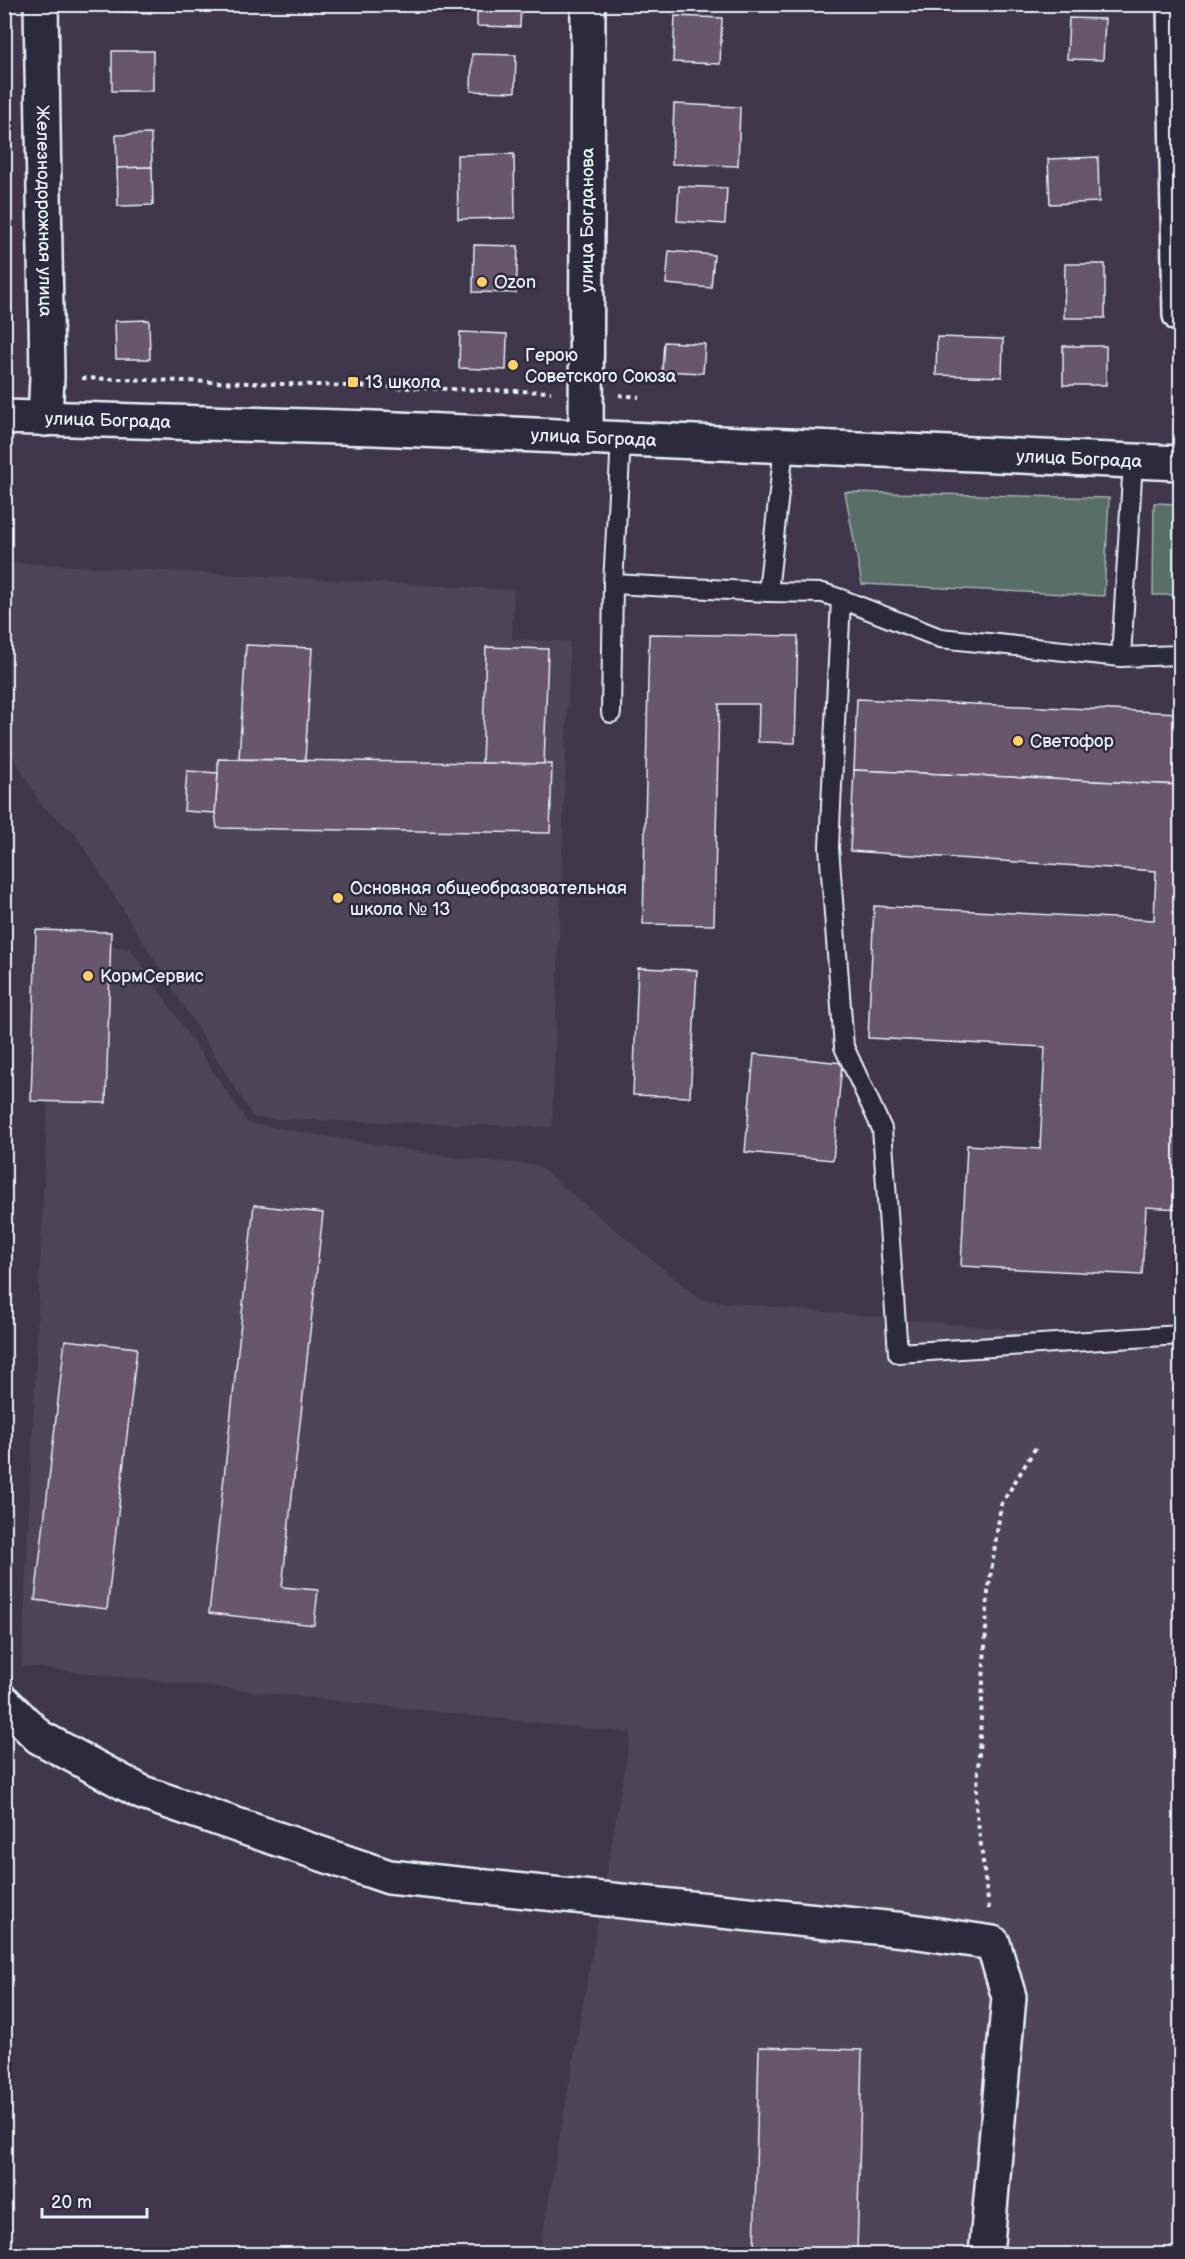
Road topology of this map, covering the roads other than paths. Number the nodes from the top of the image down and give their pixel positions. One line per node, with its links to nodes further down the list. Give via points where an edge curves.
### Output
1 (41, 4): 6 (street, Железнодорожная улица)
2 (588, 4): 7 (street, улица Богданова)
3 (1174, 4): 4 (street)
4 (1180, 315)
5 (4, 417): 6 (street, улица Бограда)
6 (45, 419): 7 (street, улица Бограда)
7 (586, 438): 8 (street, улица Бограда)
8 (621, 440): 9 (street, улица Бограда); 12 (lane)
9 (784, 447): 10 (street, улица Бограда); 13 (lane)
10 (1133, 461): 11 (street, улица Бограда); 16 (lane)
11 (1180, 463)
12 (613, 584): 13 (lane); 17 (lane)
13 (768, 592): 14 (lane, via 823,593)
14 (842, 599): 16 (lane, via 940,638); 18 (lane, via 829,848 844,1047 882,1129 898,1353)
15 (1180, 655): 16 (lane)
16 (1121, 657)
17 (612, 713)
18 (1180, 1335)
19 (4, 1702): 20 (street, via 39,1737 143,1793 389,1877 905,1930 993,1943 1010,1997)
20 (986, 2254)

